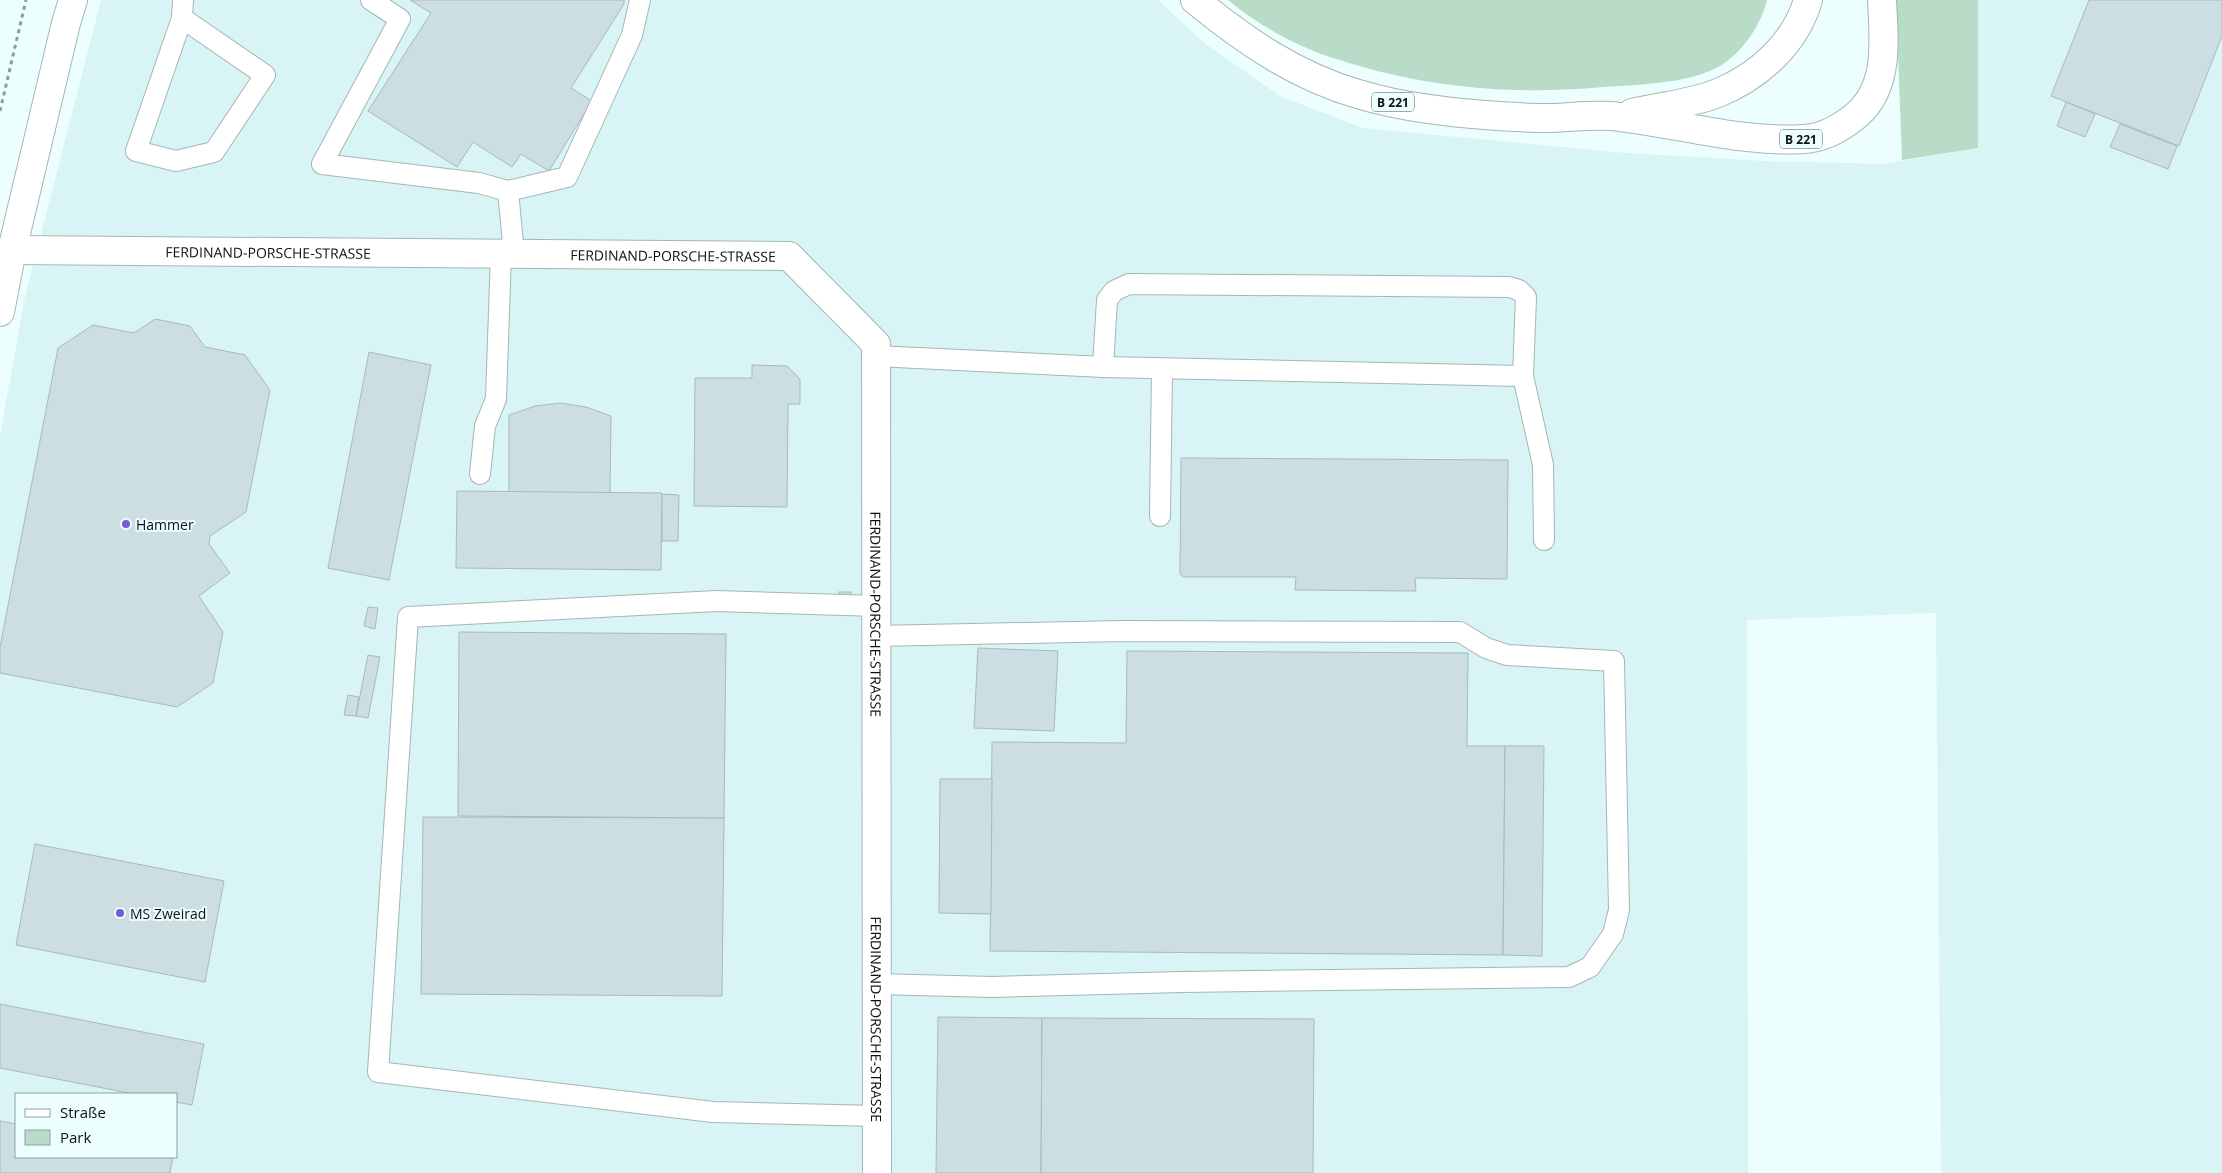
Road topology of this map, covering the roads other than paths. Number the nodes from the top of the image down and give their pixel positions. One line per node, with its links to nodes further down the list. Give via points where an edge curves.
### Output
1 (74, 0): 10 (street)
2 (371, 0): 9 (lane, via 400,19 322,164 480,183)
3 (640, 0): 9 (lane, via 632,35 567,177)
4 (1195, 0): 8 (street, B 221, via 1286,65 1358,94 1424,109 1538,118)
5 (1808, 0): 8 (street, B 221, via 1781,50 1764,67 1741,82 1716,94)
6 (1882, 0): 8 (street, B 221, via 1880,80 1874,96 1864,108 1817,138 1763,138)
7 (183, 9): 7 (lane, via 136,151 176,162 214,152 265,75)
8 (1618, 116)
9 (508, 191): 11 (lane)
10 (12, 250): 11 (street, FERDINAND-PORSCHE-STRASSE); 12 (street)
11 (507, 254): 13 (street, FERDINAND-PORSCHE-STRASSE, via 789,256 876,344); 17 (lane, via 496,399 485,426)
12 (0, 312)
13 (876, 356): 14 (lane); 20 (street, FERDINAND-PORSCHE-STRASSE)
14 (1103, 367): 15 (lane); 16 (lane, via 1107,300 1114,291 1129,284 1509,287 1526,297)
15 (1162, 369): 16 (lane); 18 (lane)
16 (1523, 376): 19 (lane, via 1543,465)
17 (480, 474)
18 (1160, 516)
19 (1544, 540)
20 (876, 606): 21 (street, FERDINAND-PORSCHE-STRASSE); 23 (lane, via 717,601 408,617 378,1072 713,1112)
21 (876, 636): 22 (street, FERDINAND-PORSCHE-STRASSE); 22 (lane, via 1122,631 1460,632 1486,648 1507,655 1614,661 1619,910 1613,934 1590,967 1569,977 992,987)
22 (877, 984): 23 (street, FERDINAND-PORSCHE-STRASSE)
23 (877, 1116): 24 (street, FERDINAND-PORSCHE-STRASSE)
24 (877, 1173)

